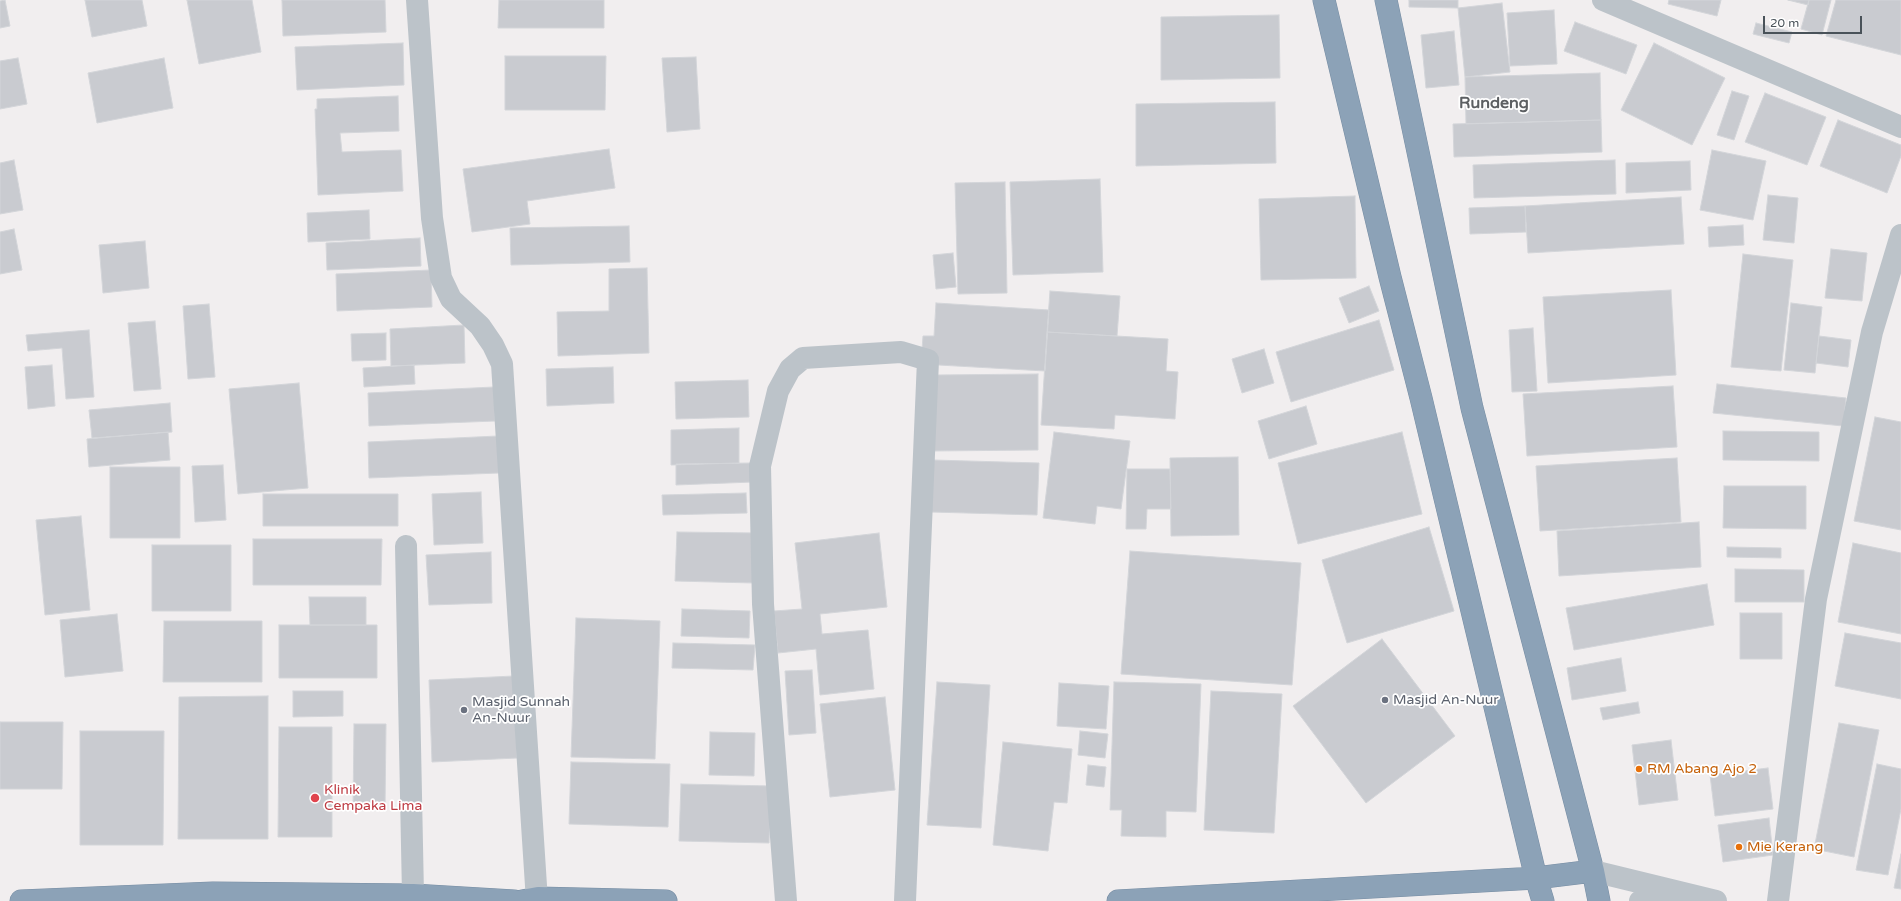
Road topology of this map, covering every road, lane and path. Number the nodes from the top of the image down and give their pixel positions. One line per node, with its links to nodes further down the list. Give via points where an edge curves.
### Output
1 (417, 0): 12 (street, via 432,218 441,278 451,299 480,326 502,364)
2 (1324, 0): 9 (highway)
3 (1386, 0): 8 (highway, via 1472,408)
4 (1603, 0): 5 (street)
5 (1901, 127)
6 (1901, 235): 23 (street, via 1872,332 1816,598)
7 (406, 546): 11 (street)
8 (1594, 871): 9 (highway); 10 (street); 20 (highway)
9 (1536, 878): 18 (highway); 19 (highway)
10 (1671, 890): 21 (street); 22 (street)
11 (412, 895): 13 (highway, via 213,893); 14 (highway)
12 (532, 900): 15 (highway)
13 (21, 901)
14 (514, 901)
15 (666, 901)
16 (786, 901): 17 (street, via 763,604 760,466 778,391 790,369 803,358 901,352 928,360)
17 (905, 901)
18 (1118, 901)
19 (1543, 901)
20 (1599, 901)
21 (1640, 901)
22 (1716, 901)
23 (1778, 901)

